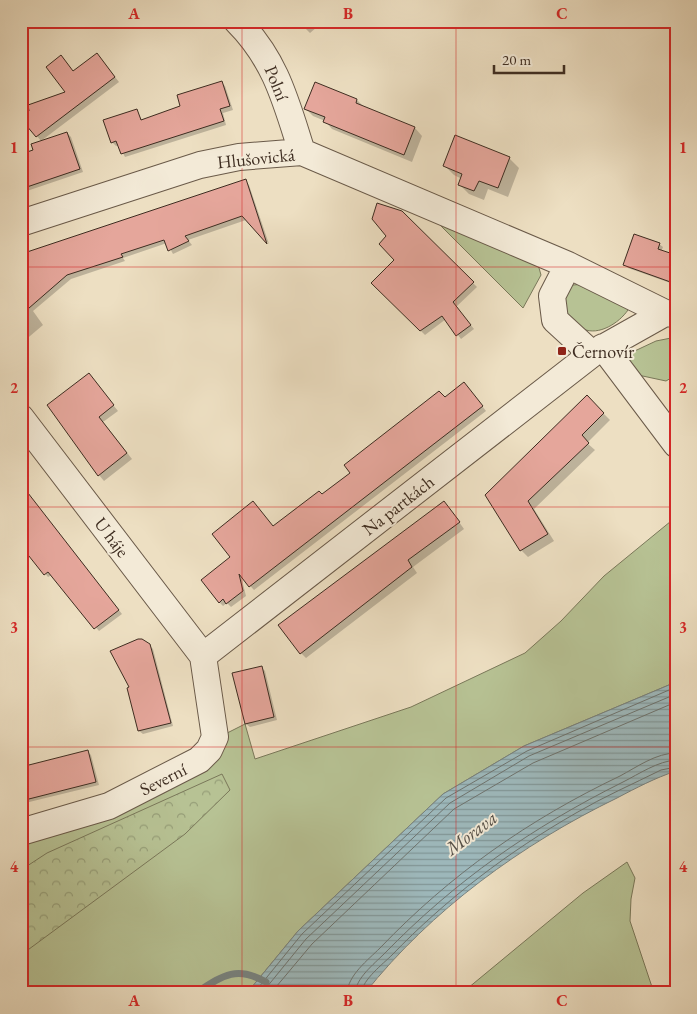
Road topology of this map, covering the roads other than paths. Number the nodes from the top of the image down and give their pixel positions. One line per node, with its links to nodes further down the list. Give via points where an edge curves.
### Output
1 (237, 21): 2 (street, Polní, via 258,43 273,69)
2 (302, 152): 3 (street, Hlušovická, via 240,157 200,165); 4 (street, Hlušovická)
3 (21, 223)
4 (568, 265): 5 (street, Hlušovická); 6 (street, via 552,296 555,320)
5 (671, 314): 6 (street, Na partkách)
6 (597, 351): 8 (street); 9 (street, Na partkách)
7 (21, 418): 9 (street, U háje)
8 (676, 444)
9 (203, 656): 10 (street, Severní, via 215,737 199,760 109,806)
10 (21, 832)

